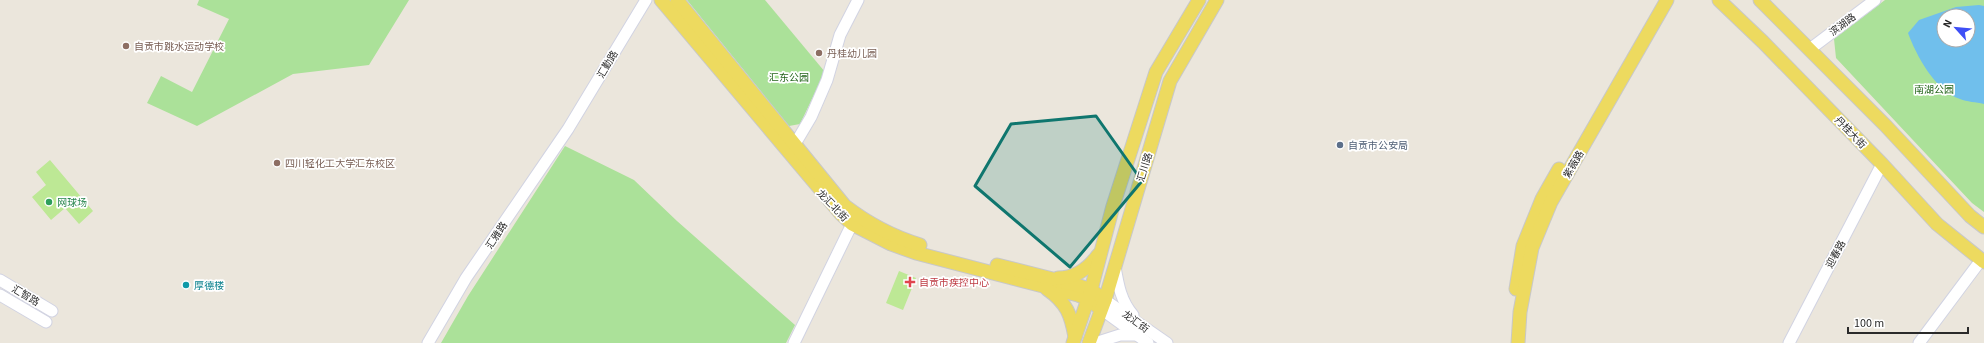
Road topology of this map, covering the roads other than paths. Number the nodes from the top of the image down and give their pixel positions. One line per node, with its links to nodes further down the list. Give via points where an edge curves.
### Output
1 (646, 0): 13 (street, 汇勤路)
2 (661, 0): 16 (main road, 龙汇北街, via 811,181)
3 (677, 0): 14 (main road, 龙汇北街)
4 (858, 0): 14 (street, via 840,35 827,80 811,117)
5 (1199, 0): 18 (main road, 汇川路, via 1156,72 1113,206)
6 (1217, 0): 20 (main road, 汇川路, via 1170,81)
7 (1658, 0): 36 (main road, 紫薇路, via 1542,199 1523,246 1512,312)
8 (1667, 0): 37 (main road, 紫薇路, via 1550,202 1532,248 1520,312)
9 (1719, 0): 15 (main road, 丹桂大街)
10 (1760, 0): 12 (main road)
11 (1875, 0): 12 (street, 滨湖路)
12 (1810, 49): 17 (main road, via 1970,216)
13 (568, 129): 30 (street, 汇雅路, via 466,278)
14 (795, 144): 22 (main road, 龙汇北街, via 845,206 882,229 918,245)
15 (1882, 164): 19 (main road, 丹桂大街, via 1937,224); 38 (street, 迎春路)
16 (852, 224): 22 (main road, 龙汇北街, via 891,244 916,253); 31 (street)
17 (1984, 227)
18 (1102, 251): 22 (main road, via 1084,271 1067,278); 24 (main road, 汇川路)
19 (1983, 261): 39 (street)
20 (1114, 266): 25 (main road, 汇川路); 28 (street, via 1118,289)
21 (0, 280): 26 (street, 汇智路)
22 (1044, 282): 24 (main road, 龙汇北街); 29 (main road, via 1059,297 1071,315)
23 (0, 295): 27 (street, 汇智路)
24 (1090, 295): 25 (main road, 龙汇北街); 29 (main road, 汇川路)
25 (1103, 304): 28 (street, 龙汇街); 32 (main road, 汇川路)
26 (52, 311)
27 (46, 322)
28 (1139, 330): 33 (street); 34 (street, 龙汇街); 35 (street, 龙汇街)
29 (1074, 340)
30 (428, 343)
31 (794, 343)
32 (1089, 343)
33 (1095, 343)
34 (1148, 343)
35 (1167, 343)
36 (1510, 343)
37 (1518, 343)
38 (1789, 343)
39 (1919, 343)

